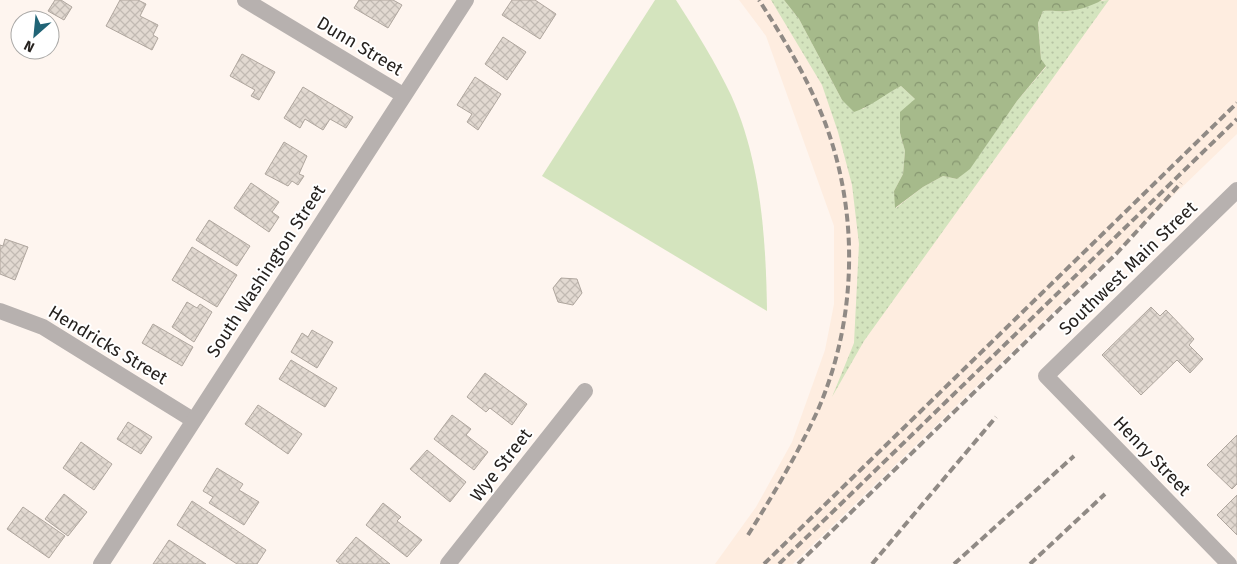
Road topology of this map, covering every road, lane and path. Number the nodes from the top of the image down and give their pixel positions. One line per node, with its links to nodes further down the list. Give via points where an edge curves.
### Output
1 (245, 0): 3 (street, Dunn Street)
2 (466, 0): 3 (street, South Washington Street)
3 (403, 95): 8 (street, South Washington Street)
4 (1237, 190): 6 (street, Southwest Main Street)
5 (0, 311): 8 (street, Hendricks Street, via 43,327)
6 (1046, 376): 11 (street, Henry Street)
7 (585, 391): 10 (street, Wye Street)
8 (194, 420): 9 (street, South Washington Street)
9 (101, 564)
10 (448, 564)
11 (1229, 564)

